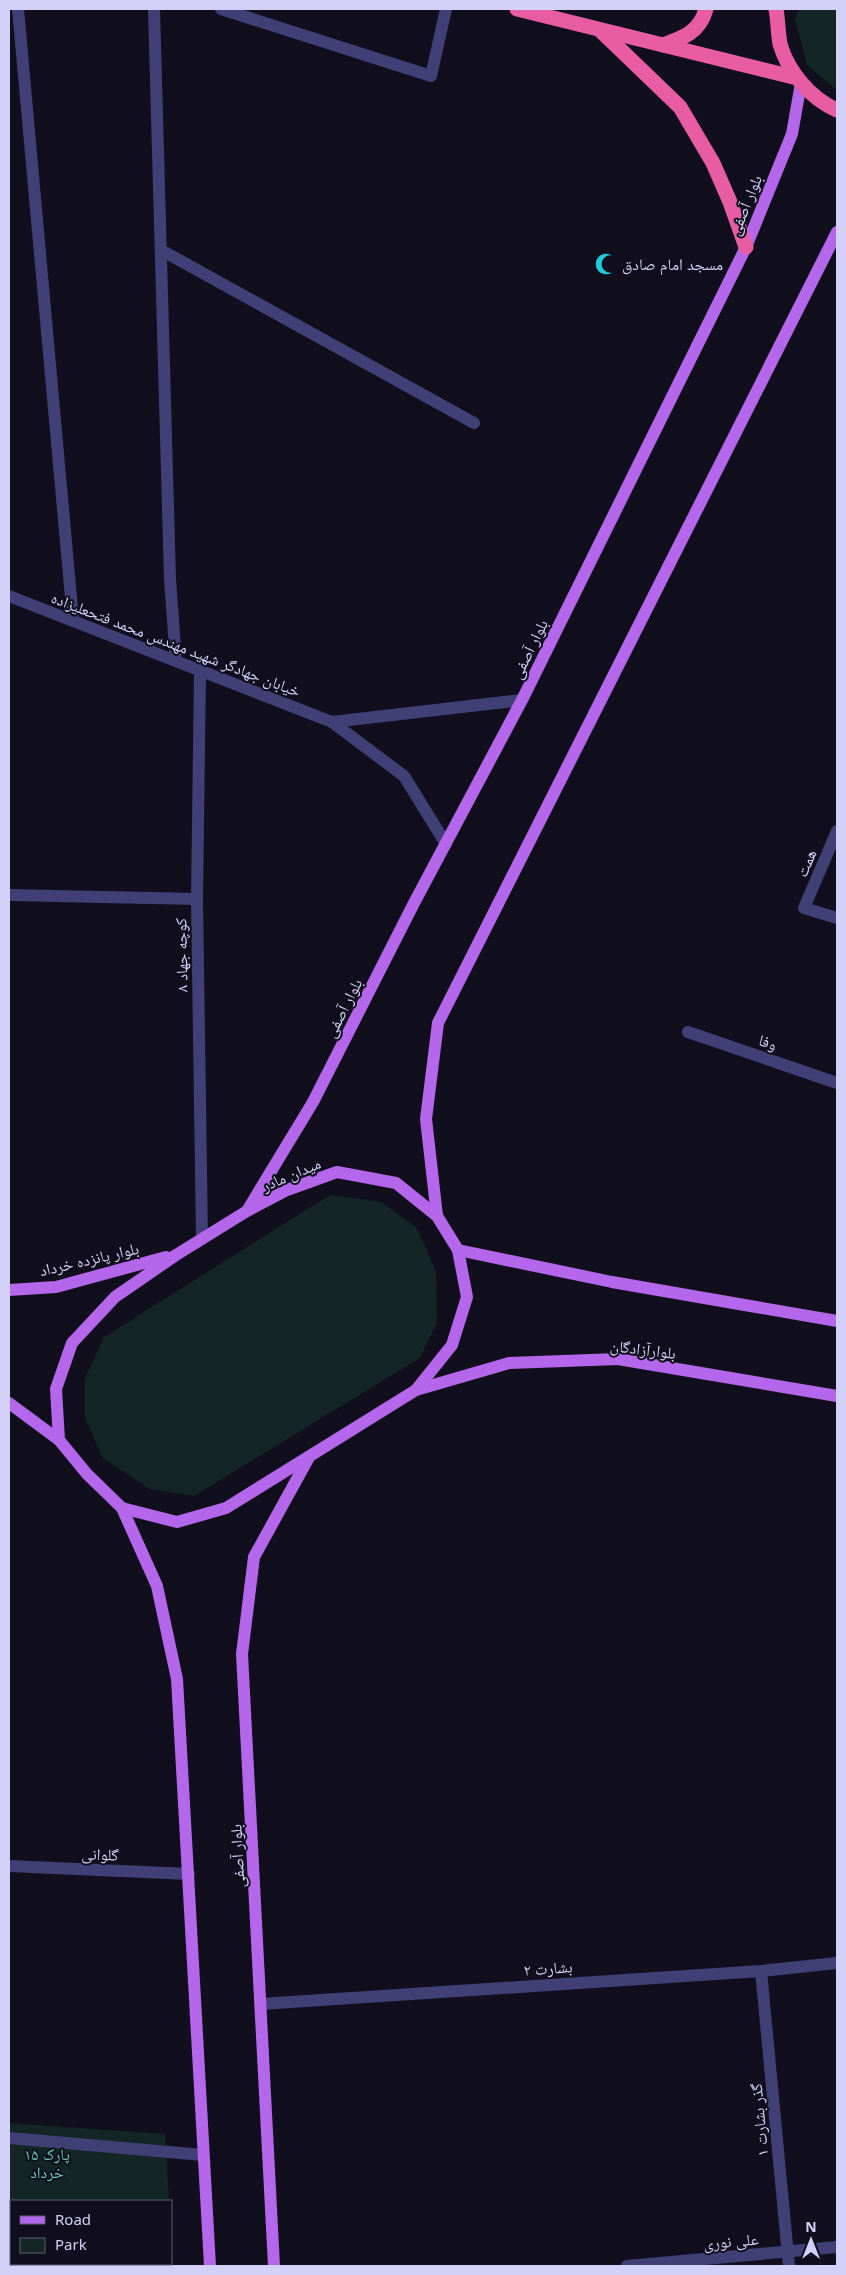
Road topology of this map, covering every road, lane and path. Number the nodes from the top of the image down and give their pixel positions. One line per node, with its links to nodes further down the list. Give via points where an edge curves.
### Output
1 (18, 9): 17 (street)
2 (154, 9): 14 (street)
3 (221, 9): 4 (street, via 431,76)
4 (446, 9)
5 (517, 9): 8 (highway)
6 (706, 9): 9 (highway, via 703,18 686,37)
7 (776, 9): 10 (highway, via 781,45)
8 (600, 30): 9 (highway); 13 (highway, via 680,107 713,163)
9 (663, 45): 10 (highway)
10 (799, 80): 11 (highway, via 826,106); 13 (main road, بلوار آصفی, via 792,134)
11 (837, 110)
12 (837, 232): 30 (main road, via 438,1023 426,1119)
13 (746, 247): 20 (main road, بلوار آصفی)
14 (161, 250): 15 (street); 18 (street, via 170,579)
15 (474, 423)
16 (9, 596): 17 (street, خیابان جهادگر شهید مهندس محمد فتحعلیزاده)
17 (73, 620): 18 (street, خیابان جهادگر شهید مهندس محمد فتحعلیزاده)
18 (176, 661): 19 (street, خیابان جهادگر شهید مهندس محمد فتحعلیزاده)
19 (200, 670): 21 (street, خیابان جهادگر شهید مهندس محمد فتحعلیزاده); 25 (street, کوچه جهاد ۸)
20 (522, 700): 21 (street, خیابان جهادگر شهید مهندس محمد فتحعلیزاده); 23 (main road, بلوار آصفی)
21 (332, 722): 23 (street, خیابان جهادگر شهید مهندس محمد فتحعلیزاده, via 404,776)
22 (837, 831): 26 (street, همت, via 804,908)
23 (446, 844): 29 (main road, بلوار آصفی, via 313,1102)
24 (9, 895): 25 (street)
25 (197, 898): 31 (street, کوچه جهاد ۸)
26 (837, 918)
27 (688, 1032): 28 (street, وفا)
28 (837, 1083)
29 (247, 1211): 30 (main road, میدان مادر, via 287,1190 337,1172 396,1183); 31 (main road, میدان مادر)
30 (438, 1216): 32 (main road, میدان مادر)
31 (202, 1239): 33 (main road, میدان مادر)
32 (458, 1250): 35 (main road, via 612,1282); 36 (main road, میدان مادر, via 467,1296 452,1345)
33 (176, 1254): 34 (main road, بلوار پانزده خرداد, via 56,1287); 39 (main road, میدان مادر, via 115,1296 72,1343 56,1389)
34 (9, 1290)
35 (837, 1321)
36 (416, 1390): 37 (main road, بلوارآزادگان, via 509,1363 618,1359); 40 (main road, میدان مادر)
37 (837, 1396)
38 (9, 1403): 39 (main road)
39 (59, 1440): 41 (main road, میدان مادر, via 87,1474)
40 (308, 1458): 41 (main road, میدان مادر, via 226,1508 185,1520 177,1522); 46 (main road, بلوار آصفی, via 254,1557 242,1654)
41 (122, 1508): 43 (main road, via 157,1586 177,1679)
42 (9, 1866): 43 (street, گلوانی)
43 (189, 1874): 48 (main road)
44 (837, 1963): 45 (street, بشارت ۲)
45 (761, 1971): 46 (street, بشارت ۲); 50 (street, گذر بشارت ۱)
46 (261, 2004): 52 (main road, بلوار آصفی)
47 (9, 2138): 48 (street)
48 (203, 2155): 51 (main road)
49 (837, 2248): 50 (street, علی نوری)
50 (787, 2252): 53 (street, علی نوری); 54 (street, گذر بشارت ۱)
51 (210, 2266)
52 (274, 2266)
53 (627, 2266)
54 (789, 2266)

